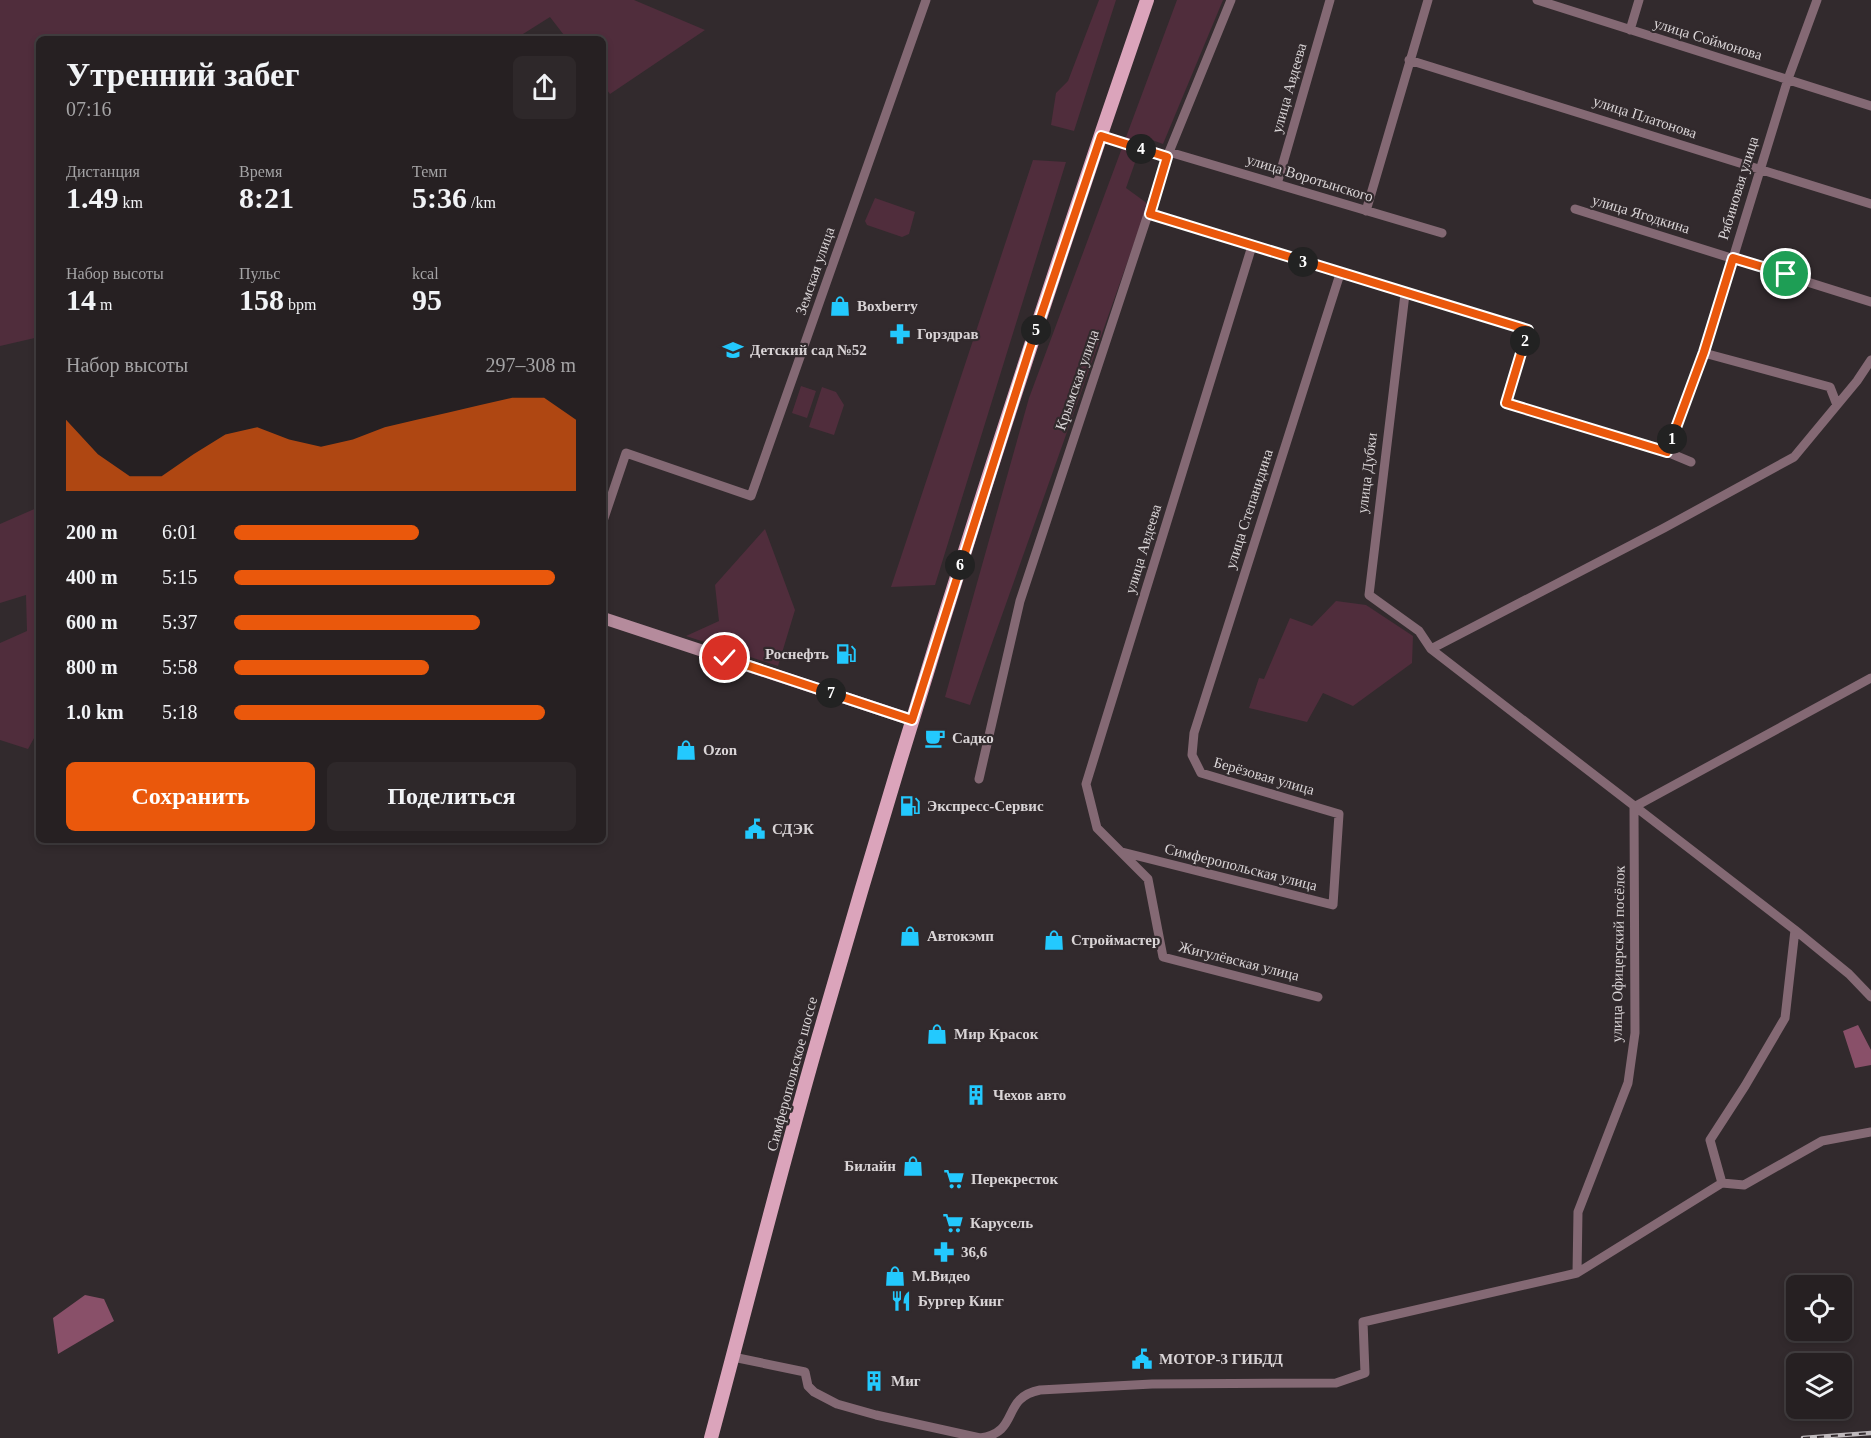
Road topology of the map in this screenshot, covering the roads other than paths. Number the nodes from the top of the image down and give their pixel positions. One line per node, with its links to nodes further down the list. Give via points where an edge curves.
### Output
1 (926, 0): 32 (street, Земская улица, via 751,496 627,453)
2 (1147, 0): 13 (main road, Симферопольское шоссе)
3 (1231, 0): 14 (street, Крымская улица)
4 (1330, 0): 16 (street, улица Авдеева)
5 (1428, 0): 10 (street)
6 (1537, 0): 9 (street, улица Соймонова)
7 (1639, 0): 9 (street)
8 (1817, 0): 11 (street, Рябиновая улица)
9 (1630, 30): 11 (street, улица Соймонова)
10 (1409, 60): 15 (street, улица Платонова); 19 (street)
11 (1788, 79): 12 (street, улица Соймонова); 15 (street, Рябиновая улица)
12 (1871, 106)
13 (1101, 136): 14 (street, улица Воротынского); 36 (main road, Симферопольское шоссе)
14 (1168, 155): 16 (street, улица Воротынского); 20 (street, Крымская улица)
15 (1759, 169): 17 (street, улица Платонова); 23 (street, Рябиновая улица)
16 (1277, 184): 19 (street, улица Воротынского)
17 (1871, 204)
18 (1575, 209): 23 (street, улица Ягодкина)
19 (1366, 211): 21 (street, улица Воротынского)
20 (1150, 214): 22 (street); 38 (street, Крымская улица, via 1020,601)
21 (1442, 233)
22 (1252, 246): 24 (street); 41 (street, улица Авдеева, via 1086,784 1097,828)
23 (1733, 258): 26 (street, улица Ягодкина); 27 (street, Рябиновая улица)
24 (1340, 274): 25 (street); 37 (street, улица Степанидина, via 1194,733)
25 (1405, 294): 30 (street, via 1528,330 1506,403); 34 (street, улица Дубки, via 1369,595 1419,631)
26 (1871, 302)
27 (1704, 352): 29 (street, via 1830,387); 30 (street, Рябиновая улица)
28 (1871, 360): 29 (street)
29 (1838, 405): 34 (street, via 1794,457)
30 (1667, 452): 31 (street)
31 (1691, 462)
32 (606, 512)
33 (606, 619): 36 (street)
34 (1431, 649): 39 (street)
35 (1871, 678): 39 (street)
36 (912, 720): 48 (main road, Симферопольское шоссе, via 823,1019)
37 (1192, 755): 40 (street, Берёзовая улица, via 1201,773)
38 (979, 779)
39 (1634, 807): 42 (street); 47 (street, улица Офицерский посёлок, via 1635,1033 1628,1083 1578,1212)
40 (1340, 814): 41 (street, Симферопольская улица, via 1333,905)
41 (1122, 852): 43 (street, Жигулёвская улица, via 1148,879 1163,957)
42 (1795, 930): 44 (street); 46 (street, via 1785,1018 1710,1140)
43 (1318, 996)
44 (1871, 997)
45 (1871, 1132): 46 (street, via 1822,1141 1744,1185)
46 (1722, 1183): 47 (street)
47 (1577, 1273): 48 (street, via 1363,1322 1365,1373 1336,1383 1152,1384 1040,1390 1019,1400 997,1434 980,1438 837,1404 814,1392 808,1386 805,1372)
48 (733, 1357): 49 (main road, Симферопольское шоссе)
49 (711, 1438)

